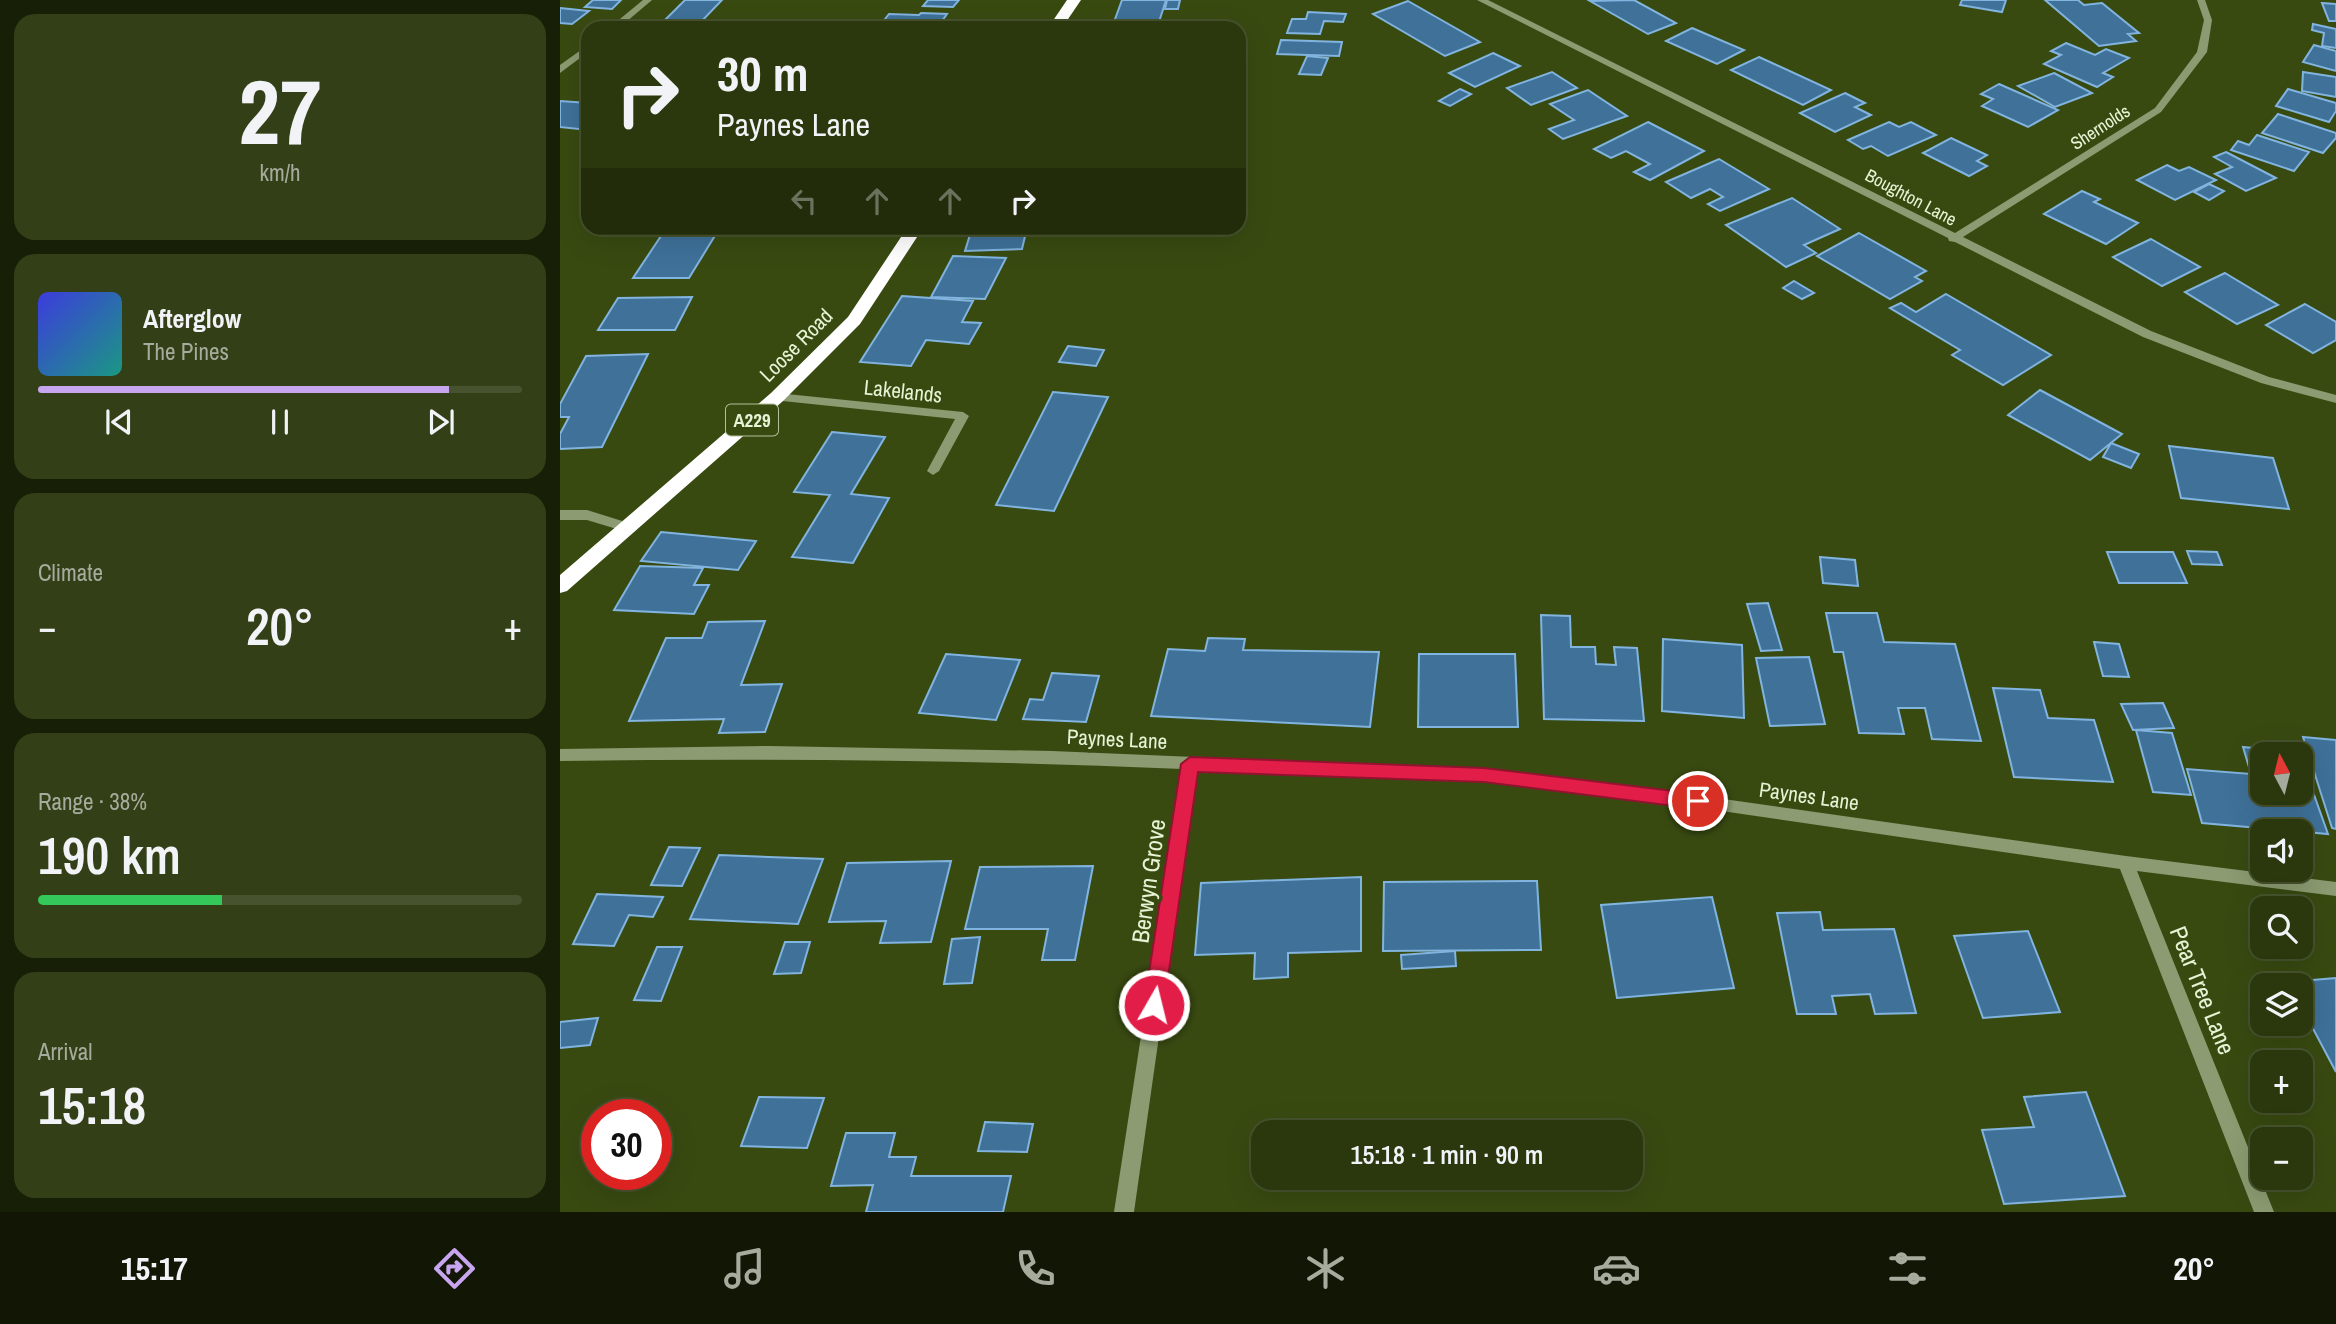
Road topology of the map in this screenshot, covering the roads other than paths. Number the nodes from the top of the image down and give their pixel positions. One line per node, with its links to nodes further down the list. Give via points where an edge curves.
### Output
1 (648, 0): 5 (street)
2 (1074, 0): 6 (highway)
3 (1481, 0): 10 (street, Boughton Lane)
4 (2201, 0): 10 (street, Shernolds, via 2208,20 2202,52 2158,110)
5 (622, 21)
6 (1060, 21)
7 (581, 54): 8 (street)
8 (560, 70)
9 (910, 235): 11 (highway, Loose Road / A229, via 854,320)
10 (1953, 239): 12 (street, Boughton Lane, via 2201,358)
11 (777, 397): 13 (street, Lakelands, via 963,416); 15 (highway, Loose Road / A229)
12 (2336, 399)
13 (933, 471)
14 (560, 515): 15 (street, via 587,515)
15 (630, 528): 16 (highway, Loose Road / A229)
16 (560, 586)
17 (560, 755): 18 (street, Paynes Lane, via 770,752)
18 (1190, 764): 19 (street, Paynes Lane, via 1484,775); 21 (street, Berwyn Grove)
19 (2126, 863): 20 (street, Paynes Lane); 22 (street, Pear Tree Lane)
20 (2336, 890)
21 (1124, 1212)
22 (2264, 1212)

